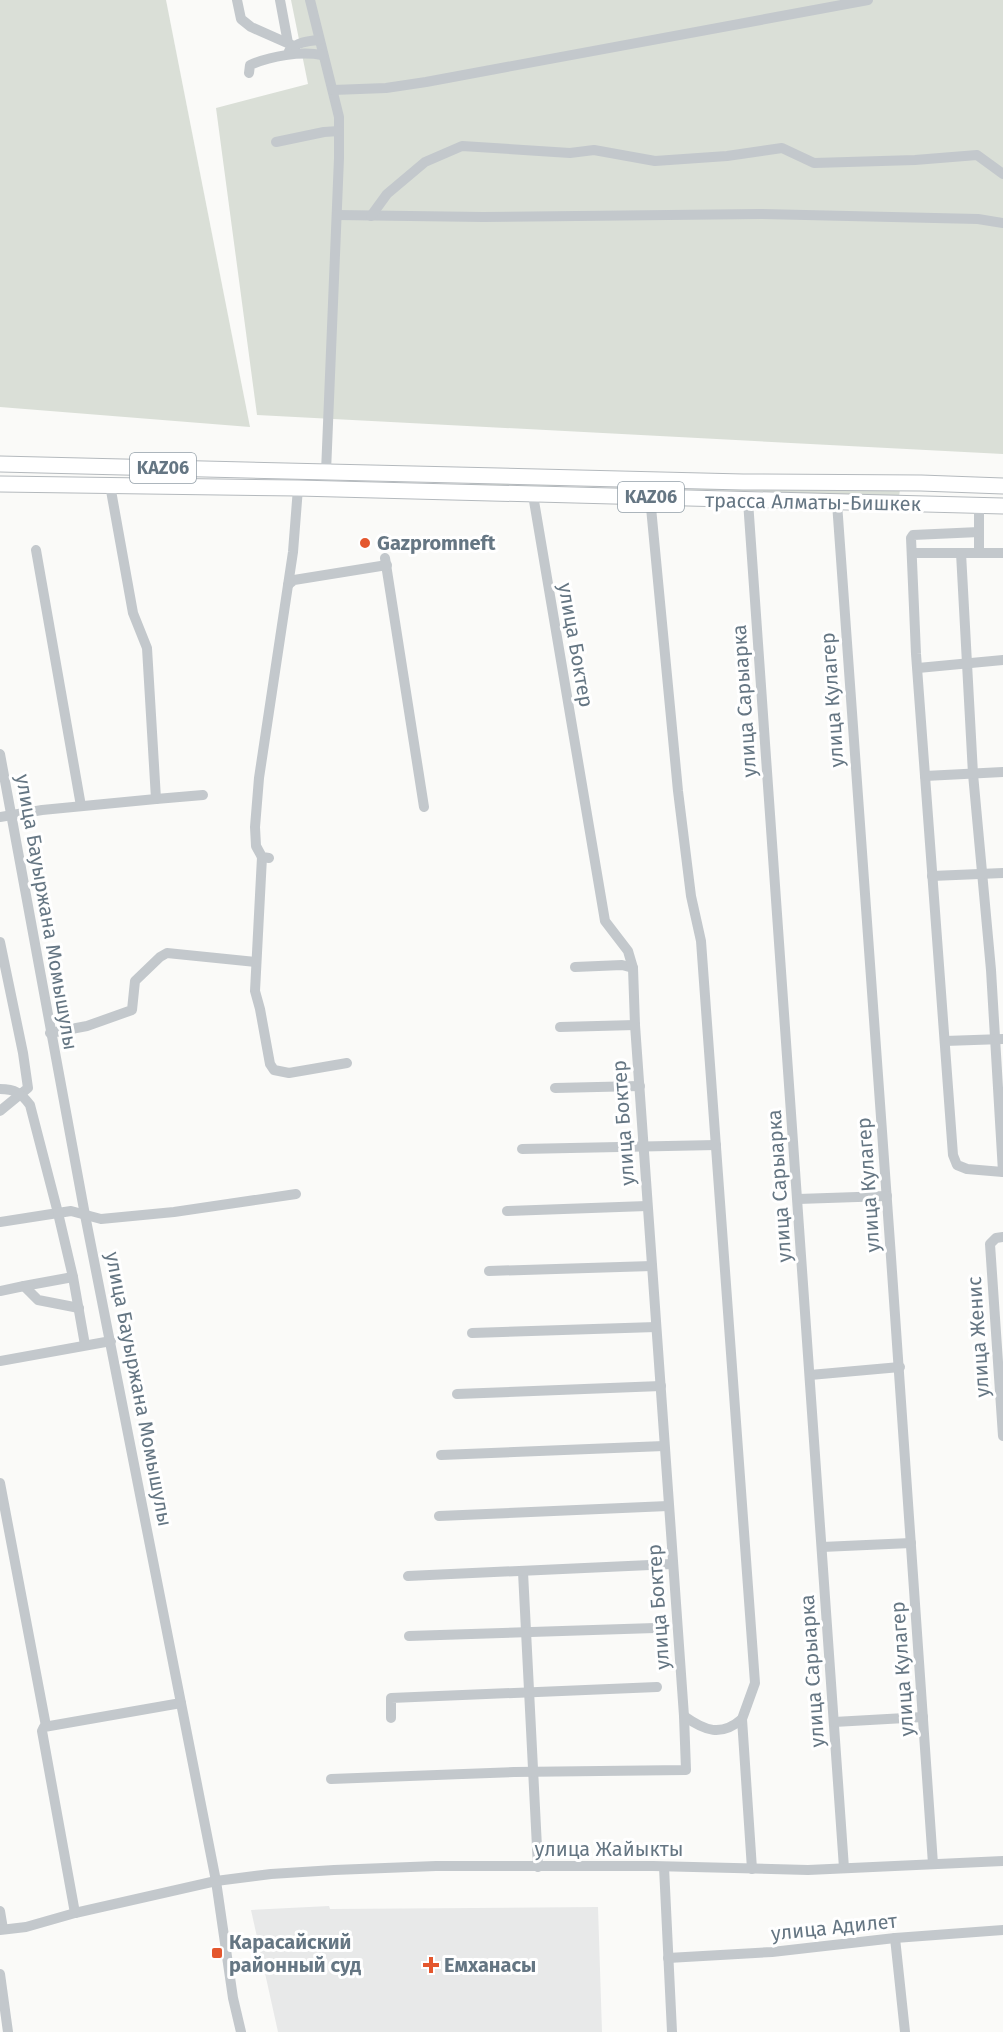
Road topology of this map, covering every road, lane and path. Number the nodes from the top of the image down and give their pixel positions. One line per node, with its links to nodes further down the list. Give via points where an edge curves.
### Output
1 (237, 0): 6 (street, via 241,19)
2 (280, 0): 6 (street)
3 (310, 0): 5 (street)
4 (868, 0): 10 (street, via 426,82)
5 (319, 40): 6 (street); 7 (street)
6 (291, 45): 8 (street)
7 (322, 55): 8 (street); 10 (street)
8 (285, 56): 9 (street, via 250,65)
9 (249, 73)
10 (333, 90): 11 (street)
11 (339, 131): 12 (street); 14 (street)
12 (276, 142)
13 (1003, 174): 15 (street, via 977,155 814,163 783,147 655,161 594,150 570,153 462,146 425,162 387,194)
14 (337, 215): 15 (street); 18 (street)
15 (371, 216): 16 (street, via 760,214 978,219)
16 (1003, 223)
17 (0, 464): 18 (highway, KАZ06)
18 (327, 472): 19 (highway, трасса Алматы-Бишкек / KАZ06)
19 (457, 474): 20 (highway, трасса Алматы-Бишкек / KАZ06); 25 (highway)
20 (921, 483): 23 (highway, трасса Алматы-Бишкек / KАZ06); 30 (highway)
21 (0, 484): 22 (highway, KАZ06)
22 (110, 485): 24 (highway, KАZ06); 48 (street, via 133,614 147,648)
23 (1003, 486)
24 (298, 488): 25 (highway, трасса Алматы-Бишкек / KАZ06); 39 (street)
25 (456, 493): 26 (highway, трасса Алматы-Бишкек / KАZ06)
26 (533, 495): 27 (highway, трасса Алматы-Бишкек / KАZ06); 58 (street, улица Боктер, via 605,921 628,951)
27 (650, 497): 28 (highway, трасса Алматы-Бишкек / KАZ06); 71 (street, via 678,791 691,896 701,941)
28 (748, 501): 29 (highway, трасса Алматы-Бишкек / KАZ06); 77 (street, улица Сарыарка)
29 (837, 503): 30 (highway, трасса Алматы-Бишкек / KАZ06); 75 (street, улица Кулагер)
30 (920, 505): 31 (highway, трасса Алматы-Бишкек / KАZ06)
31 (979, 505): 32 (highway, трасса Алматы-Бишкек / KАZ06); 33 (street)
32 (1003, 506)
33 (979, 532): 35 (street, via 913,536); 37 (street)
34 (36, 550): 49 (street)
35 (912, 553): 36 (street); 42 (street)
36 (961, 553): 37 (street); 41 (street)
37 (979, 553): 38 (street)
38 (1003, 553)
39 (288, 585): 50 (street, via 294,580 386,561); 56 (street, via 255,817 256,846 265,858)
40 (1003, 660): 41 (street)
41 (968, 663): 42 (street); 45 (street)
42 (918, 668): 46 (street)
43 (0, 754): 51 (street, улица Бауыржана Момышулы)
44 (1003, 772): 45 (street)
45 (973, 774): 46 (street); 53 (street)
46 (925, 776): 54 (street)
47 (203, 795): 48 (street)
48 (156, 799): 49 (street)
49 (81, 806): 51 (street)
50 (424, 807)
51 (5, 815): 61 (street, улица Бауыржана Момышулы)
52 (1003, 873): 53 (street)
53 (981, 874): 54 (street); 62 (street)
54 (932, 876): 63 (street)
55 (0, 942): 68 (street, via 27,1075 28,1088)
56 (256, 962): 61 (street, via 167,953 135,981 132,1010 87,1026); 64 (street, via 255,991 274,1070 289,1073)
57 (575, 967): 58 (street)
58 (633, 968): 59 (street, улица Боктер)
59 (634, 1025): 60 (street); 65 (street, улица Боктер)
60 (561, 1027)
61 (50, 1033): 76 (street, улица Бауыржана Момышулы)
62 (999, 1039): 63 (street); 73 (street)
63 (945, 1041): 73 (street, via 954,1160 967,1169)
64 (347, 1063)
65 (640, 1086): 66 (street); 70 (street, улица Боктер)
66 (555, 1088)
67 (0, 1089): 68 (street)
68 (22, 1094): 69 (street); 81 (street, via 30,1105)
69 (0, 1111)
70 (644, 1145): 71 (street); 72 (street); 78 (street, улица Боктер)
71 (716, 1145): 120 (street, via 755,1683)
72 (522, 1149)
73 (1003, 1172)
74 (296, 1194): 82 (street, via 101,1219)
75 (887, 1196): 77 (street); 96 (street, улица Кулагер)
76 (82, 1198): 80 (street); 82 (street, улица Бауыржана Момышулы)
77 (798, 1199): 97 (street, улица Сарыарка)
78 (647, 1206): 79 (street); 85 (street, улица Боктер)
79 (507, 1210)
80 (71, 1211): 81 (street); 82 (street)
81 (58, 1213): 83 (street); 87 (street)
82 (85, 1215): 93 (street, улица Бауыржана Момышулы)
83 (0, 1222)
84 (999, 1237): 100 (street, улица Женис, via 990,1244)
85 (652, 1266): 86 (street); 91 (street, улица Боктер)
86 (489, 1271)
87 (73, 1277): 88 (street); 90 (street)
88 (24, 1286): 89 (street); 90 (street, via 38,1300)
89 (0, 1291)
90 (79, 1308): 94 (street)
91 (656, 1327): 92 (street); 98 (street, улица Боктер)
92 (472, 1333)
93 (111, 1341): 94 (street); 116 (street, улица Бауыржана Момышулы)
94 (85, 1345): 95 (street)
95 (0, 1361)
96 (900, 1367): 97 (street); 106 (street, улица Кулагер)
97 (810, 1375): 107 (street, улица Сарыарка)
98 (661, 1386): 99 (street); 101 (street, улица Боктер)
99 (457, 1394)
100 (1003, 1436)
101 (664, 1446): 102 (street); 104 (street, улица Боктер)
102 (441, 1455)
103 (0, 1483): 122 (street)
104 (668, 1506): 105 (street); 108 (street, улица Боктер)
105 (439, 1516)
106 (911, 1543): 107 (street); 118 (street, улица Кулагер)
107 (822, 1547): 121 (street, улица Сарыарка)
108 (672, 1564): 109 (street); 117 (street, улица Боктер)
109 (523, 1572): 110 (street); 112 (street)
110 (408, 1576)
111 (654, 1628): 112 (street)
112 (527, 1632): 113 (street); 115 (street)
113 (409, 1636)
114 (657, 1687): 115 (street)
115 (529, 1694): 119 (street, via 391,1698); 123 (street)
116 (181, 1703): 122 (street); 131 (street, улица Бауыржана Момышулы)
117 (684, 1716): 120 (street, via 716,1731 731,1728); 123 (street, улица Боктер, via 686,1770)
118 (923, 1717): 121 (street); 126 (street, улица Кулагер)
119 (391, 1718)
120 (742, 1719): 130 (street)
121 (834, 1722): 129 (street, улица Сарыарка)
122 (46, 1726): 133 (street, via 42,1731)
123 (533, 1773): 124 (street); 127 (street)
124 (332, 1779)
125 (1003, 1861): 126 (street, улица Жайыкты)
126 (933, 1864): 129 (street, улица Жайыкты)
127 (538, 1867): 128 (street, улица Жайыкты); 131 (street, улица Жайыкты, via 344,1869)
128 (664, 1867): 130 (street, улица Жайыкты); 137 (street)
129 (844, 1868): 130 (street, улица Жайыкты)
130 (752, 1869)
131 (216, 1881): 133 (street, улица Жайыкты); 140 (street, улица Бауыржана Момышулы)
132 (0, 1911): 134 (street)
133 (75, 1913): 134 (street, улица Жайыкты, via 26,1927)
134 (2, 1929)
135 (1003, 1930): 136 (street, улица Адилет)
136 (895, 1938): 137 (street, улица Адилет, via 772,1952); 142 (street)
137 (668, 1958): 141 (street)
138 (0, 1974): 139 (street)
139 (8, 2032)
140 (241, 2032)
141 (672, 2032)
142 (905, 2032)

